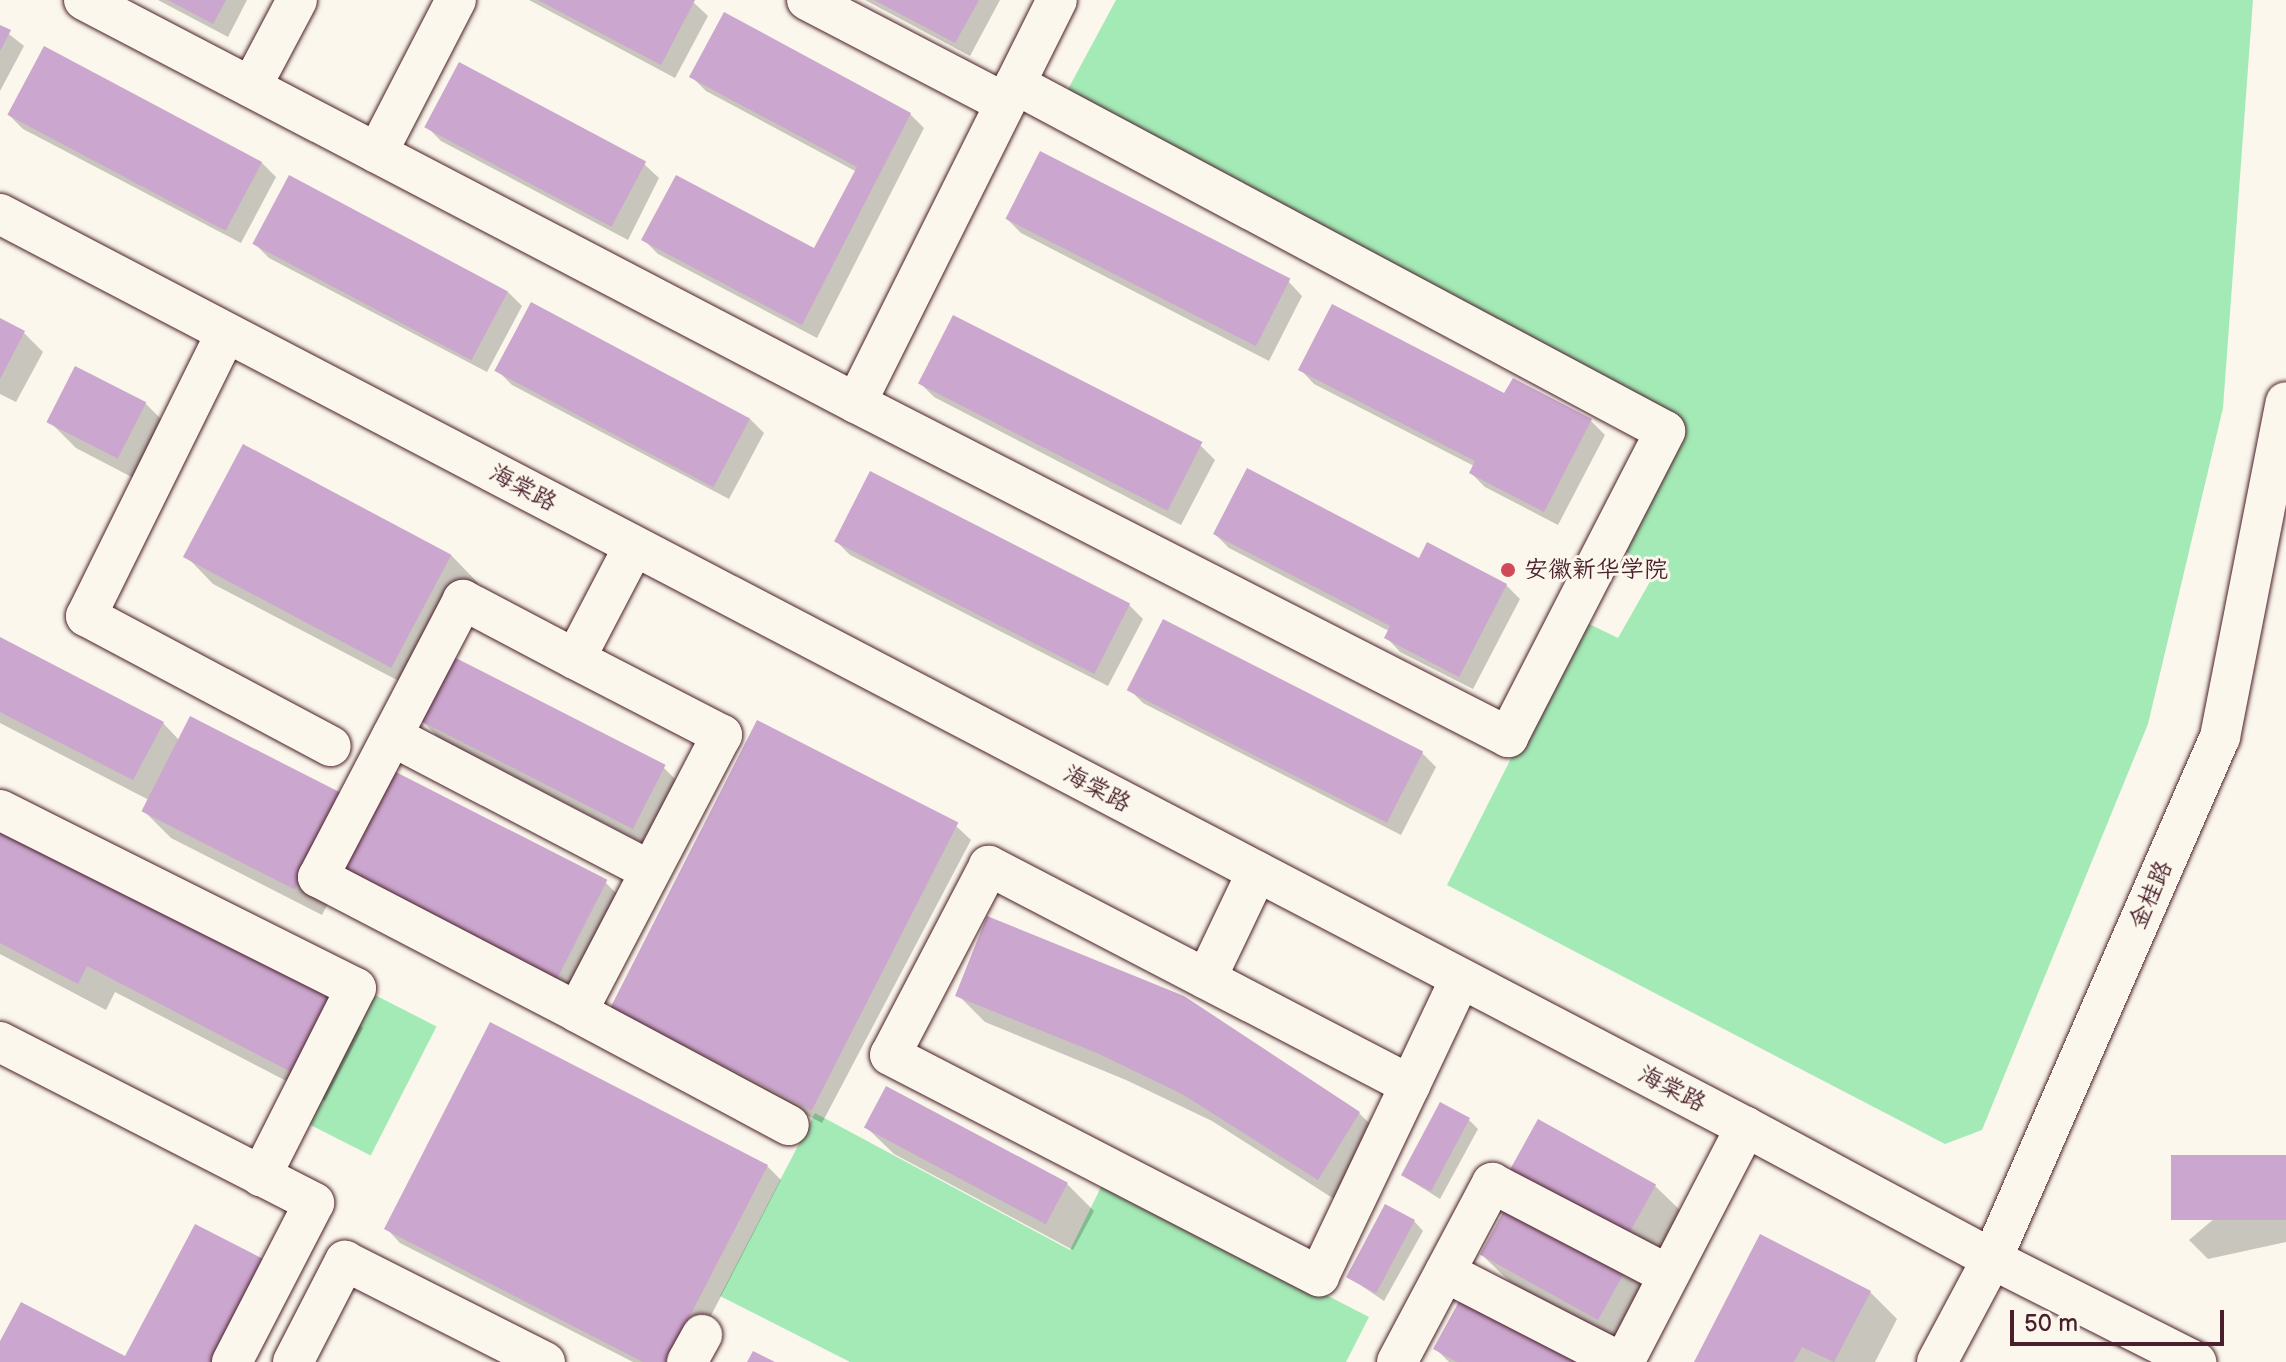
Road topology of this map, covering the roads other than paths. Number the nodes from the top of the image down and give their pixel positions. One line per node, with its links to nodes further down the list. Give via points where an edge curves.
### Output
1 (84, 0): 6 (street)
2 (297, 0): 6 (street)
3 (456, 0): 8 (street)
4 (807, 0): 7 (street)
5 (1057, 0): 7 (street)
6 (251, 87): 8 (street)
7 (1010, 93): 12 (street); 12 (street, via 1665,431 1508,737)
8 (377, 153): 12 (street)
9 (0, 214): 10 (street, 海棠路)
10 (226, 333): 13 (street, 海棠路); 16 (street, via 86,616)
11 (2286, 402): 28 (street, 金桂路, via 2220,737)
12 (856, 403)
13 (634, 546): 14 (street); 19 (street, 海棠路)
14 (575, 659): 15 (street, via 463,600); 18 (street, via 722,735)
15 (392, 736): 18 (street); 22 (street, via 318,877)
16 (331, 746)
17 (0, 810): 27 (street, via 356,988)
18 (650, 871): 22 (street)
19 (1257, 872): 20 (street); 21 (street, 海棠路)
20 (1206, 979): 24 (street); 24 (street, via 989,866 890,1055 1319,1276)
21 (1460, 979): 24 (street); 26 (street, 海棠路)
22 (577, 1012): 25 (street)
23 (0, 1042): 27 (street)
24 (1410, 1085)
25 (789, 1125)
26 (1746, 1127): 28 (street, 海棠路); 30 (street)
27 (261, 1176): 31 (street, via 314,1203)
28 (1992, 1259): 36 (street, 金桂路); 37 (street, 海棠路)
29 (1445, 1272): 30 (street, via 1492,1183); 34 (street); 35 (street)
30 (1669, 1275): 35 (street)
31 (232, 1362)
32 (293, 1362): 33 (street, via 345,1261)
33 (545, 1362)
34 (1397, 1362)
35 (1622, 1362)
36 (1937, 1362)
37 (2196, 1362)

